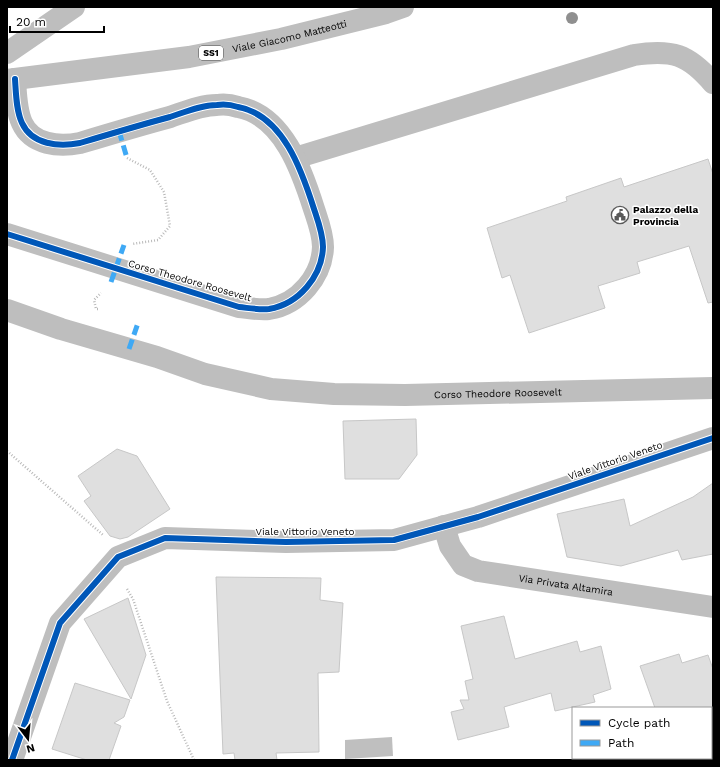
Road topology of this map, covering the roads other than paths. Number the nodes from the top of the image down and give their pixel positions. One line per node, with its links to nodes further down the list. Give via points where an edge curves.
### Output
1 (74, 7): 3 (street)
2 (403, 7): 5 (street, Viale Giacomo Matteotti / SS1, via 281,39 197,56)
3 (42, 29): 4 (street); 5 (street, Corso Theodore Roosevelt, via 19,56)
4 (7, 53)
5 (11, 80): 7 (street, Corso Theodore Roosevelt)
6 (713, 83): 8 (street, via 702,70 675,54 658,51 634,55)
7 (13, 113): 8 (street, Corso Theodore Roosevelt, via 34,137 49,144 64,146 194,109 217,104 239,107 256,114 271,125)
8 (294, 158): 9 (street, Corso Theodore Roosevelt, via 306,181 323,246 321,262 314,278 300,294 281,306 257,309 239,307)
9 (7, 234)
10 (7, 310): 11 (street, Corso Theodore Roosevelt, via 157,356 205,374 271,389 334,394 405,395)
11 (713, 388)
12 (713, 438): 13 (street, Viale Vittorio Veneto, via 478,517)
13 (444, 526): 14 (street, Via Privata Altamira, via 450,546 463,565 478,571); 15 (street, Viale Vittorio Veneto, via 394,540 286,542 165,538 118,558 60,623)
14 (713, 607)
15 (12, 760)

